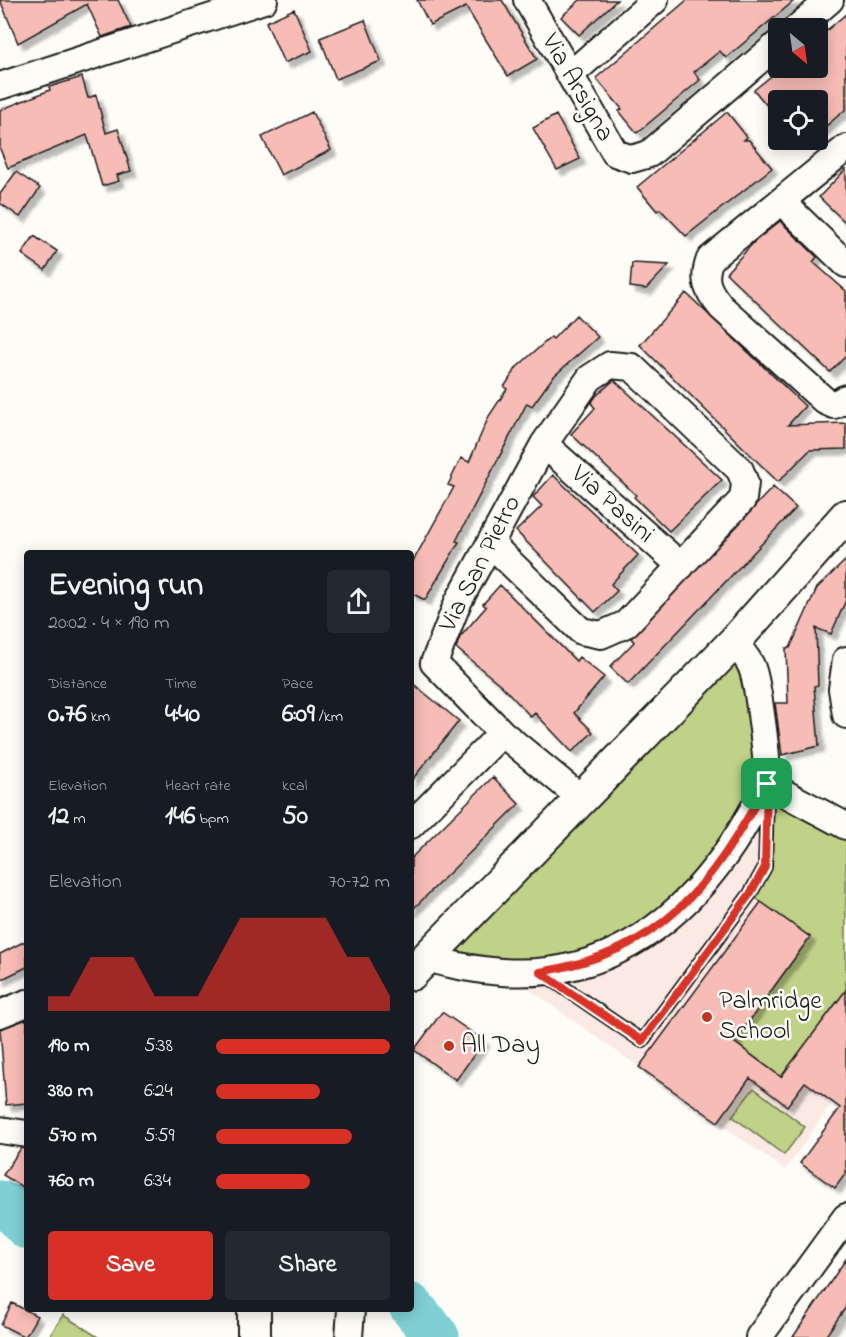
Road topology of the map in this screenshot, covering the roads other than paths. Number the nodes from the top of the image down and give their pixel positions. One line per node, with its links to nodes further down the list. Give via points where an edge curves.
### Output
1 (527, 0): 7 (street, Via Arsigna)
2 (655, 0): 7 (street)
3 (830, 0): 5 (street)
4 (253, 2): 8 (street)
5 (809, 18)
6 (768, 53): 7 (street, Via Arsigna, via 649,154 632,159 615,153)
7 (570, 75)
8 (0, 86)
9 (846, 148): 10 (street)
10 (781, 201): 11 (street); 12 (street, via 710,259 705,273 707,291 825,401 834,405)
11 (846, 264)
12 (846, 398)
13 (544, 444): 15 (street, Via San Pietro); 16 (street, Via Pasini); 16 (street, Via San Pietro, via 590,378 610,365 632,367 740,470 745,483 743,499)
14 (846, 516): 17 (street)
15 (491, 544): 16 (street, via 581,631 601,635 626,624); 20 (street, Via San Pietro, via 458,602 434,663)
16 (681, 566)
17 (734, 642): 21 (street, via 752,666 760,705); 22 (street)
18 (846, 660): 19 (street)
19 (846, 715)
20 (502, 733): 22 (street, Via San Pietro); 23 (street)
21 (767, 784): 24 (street); 26 (street, via 735,842 669,920 621,949 579,965); 26 (lane, via 765,867 750,894 642,1041)
22 (582, 799): 25 (street)
23 (414, 820)
24 (846, 826)
25 (419, 965): 26 (street)
26 (540, 972)
27 (24, 1004): 28 (street)
28 (0, 1014)
29 (0, 1130): 30 (street)
30 (24, 1134)
31 (846, 1217): 36 (street)
32 (254, 1312): 34 (street)
33 (351, 1312): 35 (street)
34 (254, 1337)
35 (349, 1337)
36 (759, 1337)

